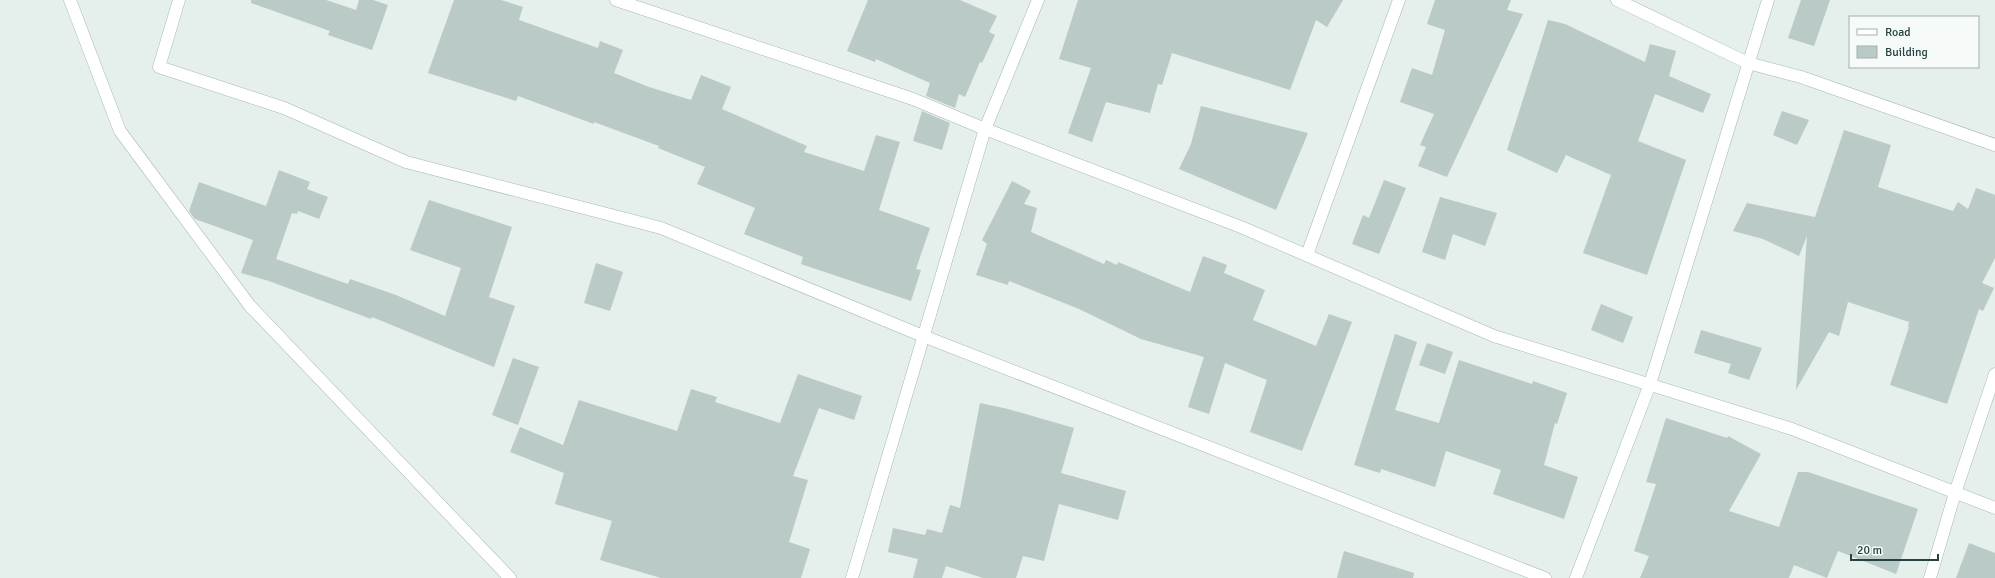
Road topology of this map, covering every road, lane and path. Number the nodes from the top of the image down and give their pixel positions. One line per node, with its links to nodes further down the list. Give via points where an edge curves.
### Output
1 (70, 0): 17 (street, via 120,130 250,306)
2 (179, 0): 12 (street, via 159,67 284,108 406,162 661,228)
3 (616, 0): 9 (street, via 913,99)
4 (1038, 0): 9 (street)
5 (1399, 0): 11 (street)
6 (1617, 0): 8 (street)
7 (1768, 0): 8 (street)
8 (1748, 63): 10 (street, via 1800,77); 14 (street)
9 (985, 129): 11 (street); 12 (street)
10 (1995, 145)
11 (1308, 255): 14 (street, via 1494,336)
12 (923, 336): 18 (street); 19 (street)
13 (1995, 374): 15 (street)
14 (1650, 384): 15 (street, via 1792,428); 20 (street)
15 (1955, 493): 16 (street); 21 (street)
16 (1995, 508)
17 (510, 578)
18 (852, 578)
19 (1545, 578)
20 (1576, 578)
21 (1930, 578)

